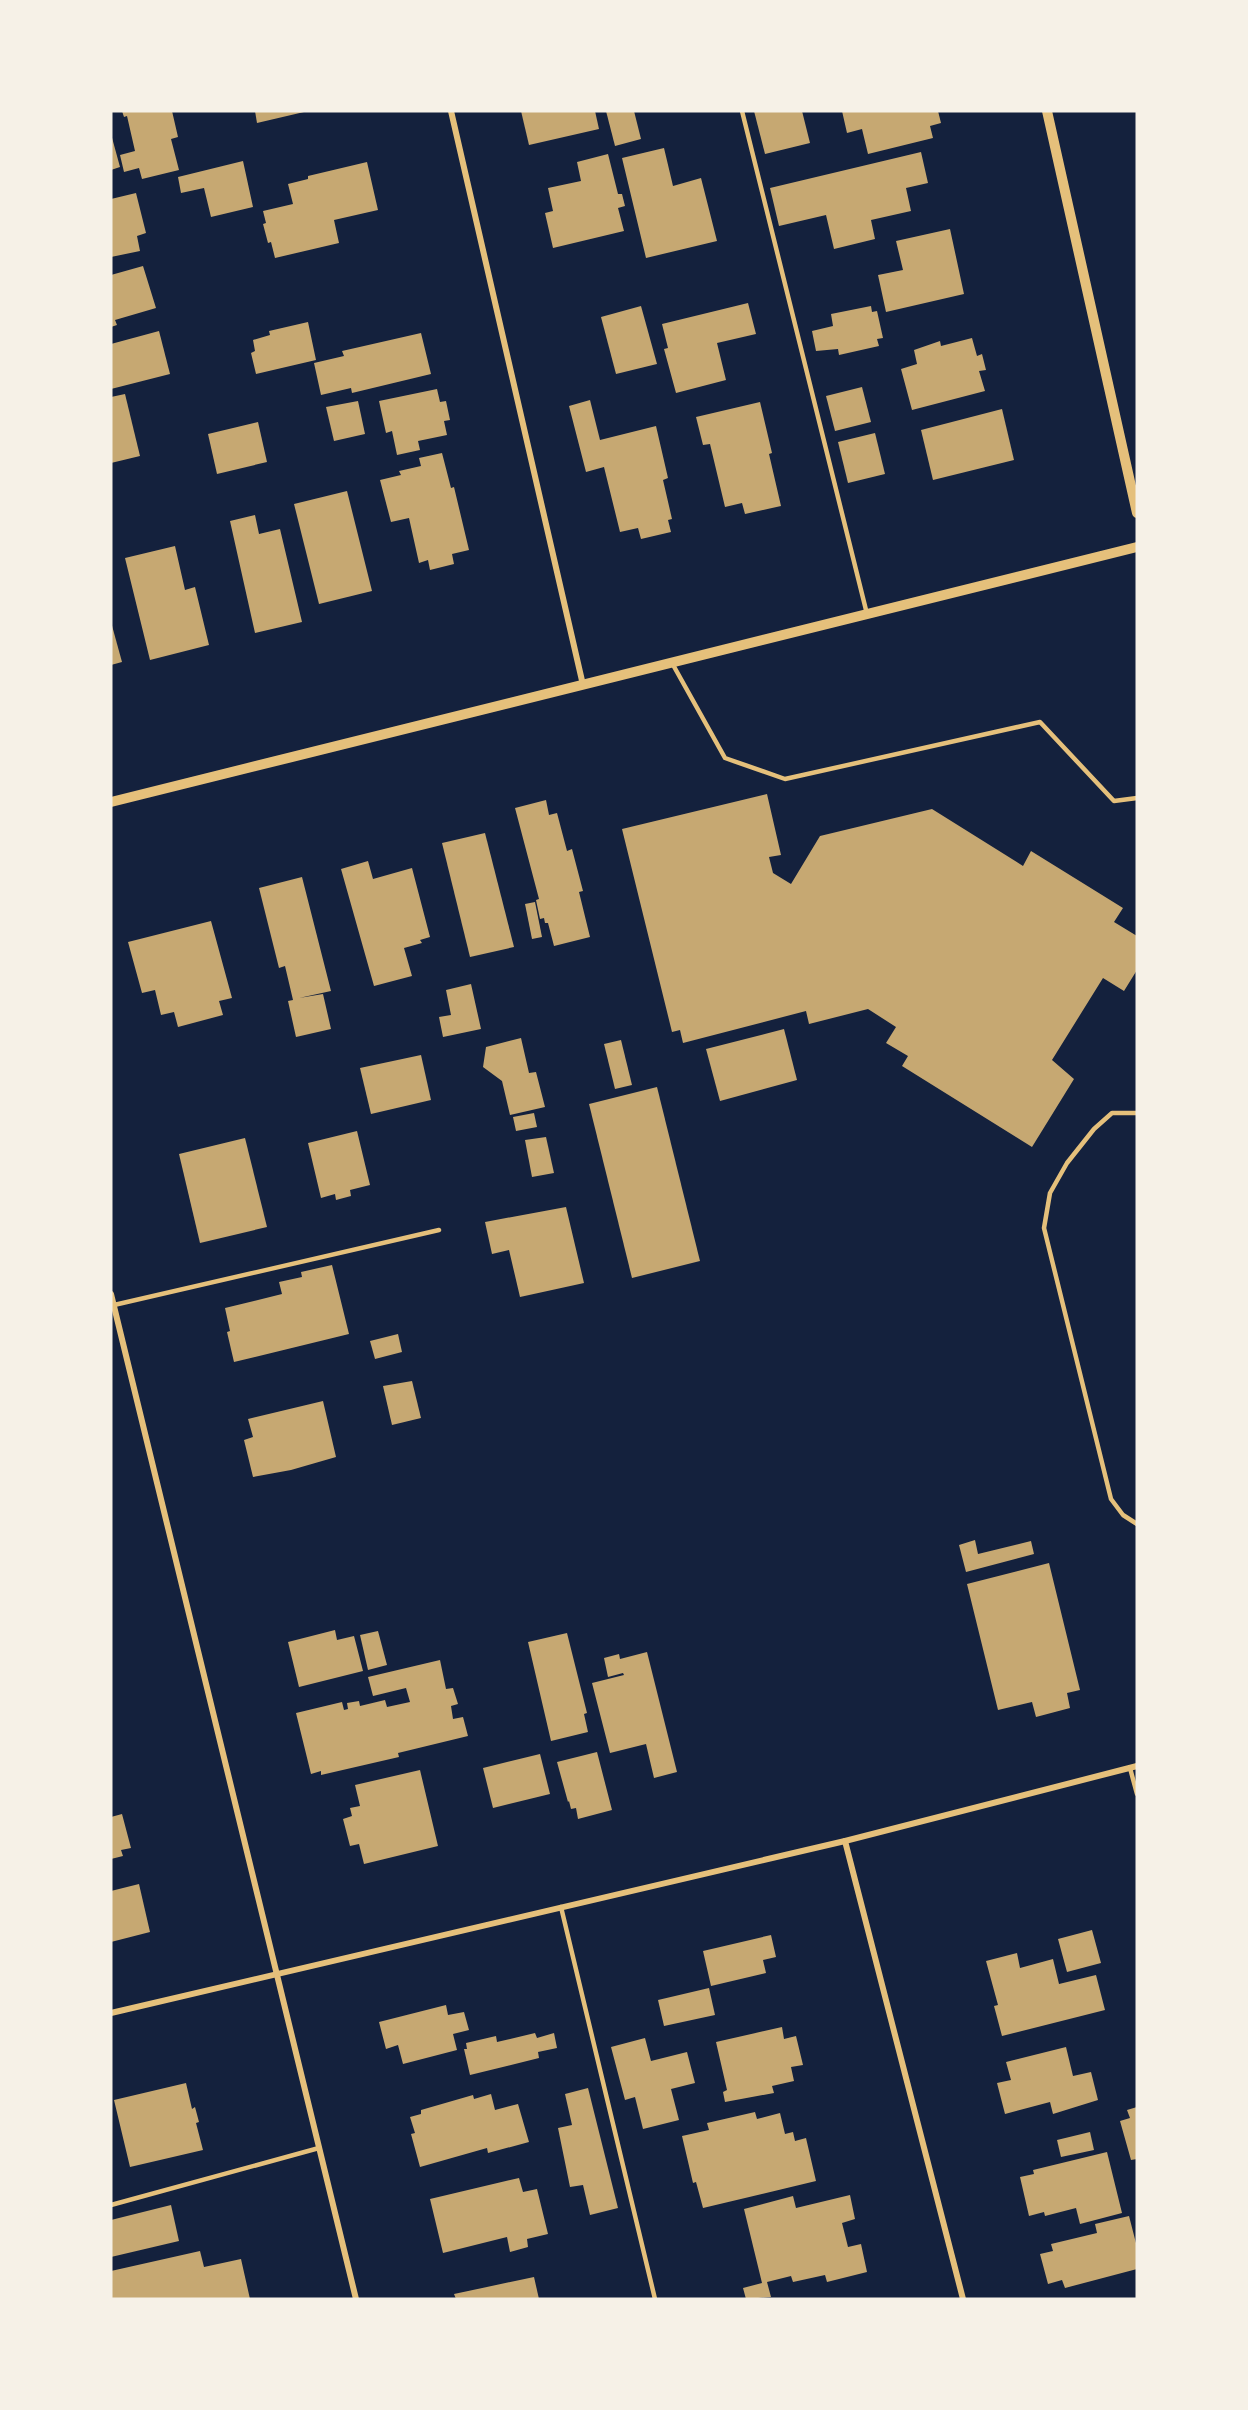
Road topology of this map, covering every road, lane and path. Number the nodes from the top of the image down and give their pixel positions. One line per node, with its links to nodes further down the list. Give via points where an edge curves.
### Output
1 (451, 111): 8 (street)
2 (742, 111): 6 (lane)
3 (1047, 111): 4 (street)
4 (1137, 513)
5 (1137, 547): 6 (street)
6 (867, 614): 7 (street)
7 (672, 663): 8 (street); 9 (lane, via 725,758 785,779 1040,722 1114,801)
8 (583, 685): 10 (street)
9 (1137, 798)
10 (111, 802)
11 (1137, 1113): 15 (lane, via 1112,1113 1094,1129 1050,1193 1044,1228 1111,1499 1123,1515)
12 (439, 1230): 14 (lane)
13 (111, 1294): 14 (street)
14 (114, 1305): 20 (street)
15 (1137, 1524)
16 (1134, 1767): 17 (lane); 18 (street)
17 (1137, 1794)
18 (845, 1841): 19 (street); 26 (street)
19 (561, 1907): 20 (street); 25 (lane)
20 (277, 1973): 21 (street); 22 (street)
21 (111, 2013)
22 (319, 2148): 23 (lane); 24 (street)
23 (111, 2205)
24 (356, 2299)
25 (655, 2299)
26 (963, 2299)

